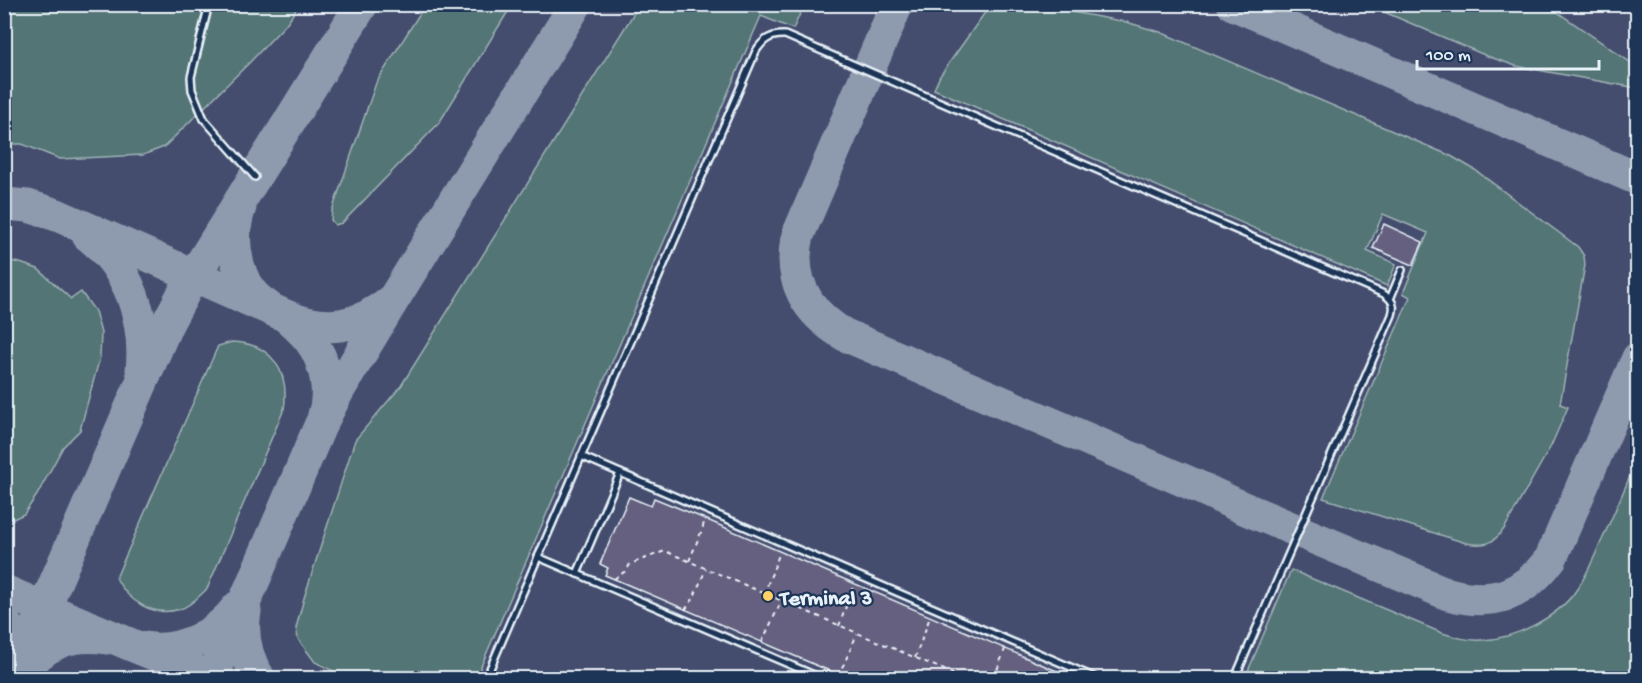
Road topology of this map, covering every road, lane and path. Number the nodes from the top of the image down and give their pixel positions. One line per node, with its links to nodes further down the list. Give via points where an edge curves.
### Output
1 (208, 4): 2 (lane, via 191,77 192,90 204,118)
2 (255, 177)
3 (1402, 270): 4 (lane)
4 (1389, 299): 5 (lane, via 785,35 777,35 761,43 756,51); 30 (lane, via 1394,308 1392,315)
5 (580, 456): 6 (lane); 9 (lane)
6 (620, 473): 12 (lane); 29 (lane)
7 (705, 519): 10 (path)
8 (780, 552): 15 (path)
9 (538, 557): 12 (lane); 25 (lane)
10 (689, 562): 11 (path); 13 (path, via 665,552 630,564)
11 (706, 569): 15 (path); 17 (path)
12 (577, 574): 26 (lane)
13 (614, 579)
14 (854, 584): 19 (path)
15 (764, 594): 16 (path)
16 (781, 601): 19 (path); 21 (path)
17 (686, 609)
18 (930, 617): 23 (path)
19 (839, 626): 20 (path)
20 (857, 633): 23 (path); 24 (path)
21 (762, 642)
22 (1005, 649): 28 (path)
23 (915, 658): 27 (path)
24 (837, 675)
25 (486, 678)
26 (821, 678)
27 (963, 678)
28 (994, 678)
29 (1096, 678)
30 (1235, 678)

